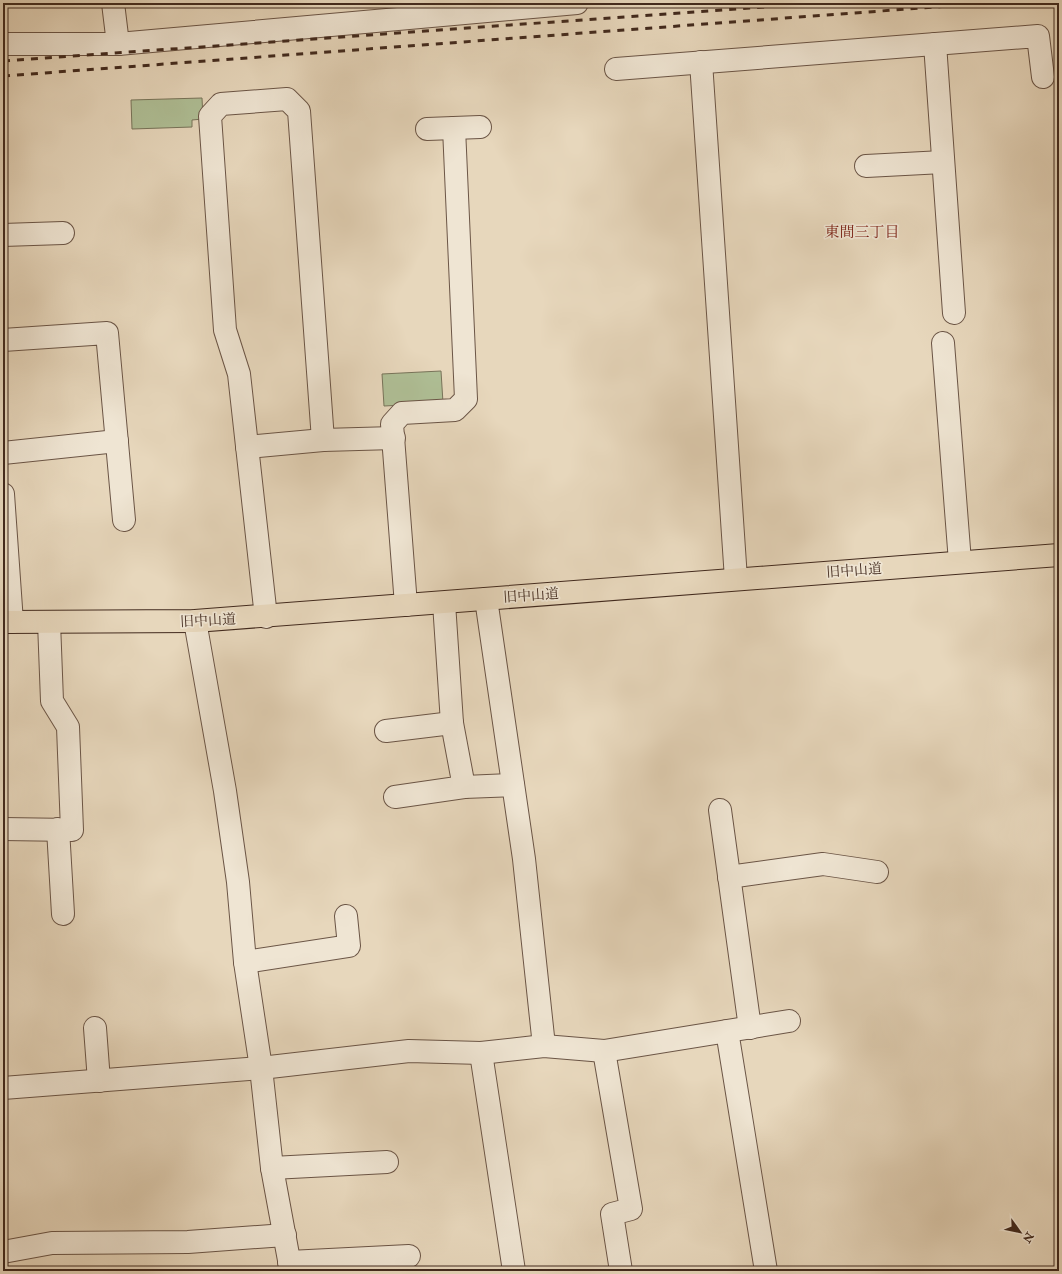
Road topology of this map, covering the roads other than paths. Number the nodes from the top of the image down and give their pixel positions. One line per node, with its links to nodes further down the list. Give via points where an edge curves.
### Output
1 (113, 3): 5 (street)
2 (577, 3): 3 (street)
3 (522, 5): 5 (street)
4 (3, 44): 5 (street)
5 (118, 44)
6 (935, 44): 7 (street); 9 (street, via 1038,36); 13 (street)
7 (701, 62): 8 (street); 29 (street)
8 (616, 69)
9 (1043, 77)
10 (480, 127): 11 (street)
11 (454, 128): 12 (street); 20 (street, via 466,399 455,410 402,413 392,424)
12 (427, 129)
13 (944, 162): 14 (street); 17 (street)
14 (866, 166)
15 (63, 232): 16 (street)
16 (3, 235)
17 (954, 313)
18 (3, 340): 22 (street, via 107,333)
19 (943, 343): 28 (street)
20 (394, 438): 21 (street); 32 (street)
21 (323, 440): 23 (street); 23 (street, via 299,111 287,99 221,104 210,116 225,330 239,374)
22 (117, 441): 24 (street); 26 (street)
23 (247, 447): 33 (street)
24 (3, 453)
25 (3, 494): 35 (street)
26 (124, 520)
27 (1059, 555): 28 (main road, 旧中山道)
28 (960, 562): 29 (main road, 旧中山道)
29 (736, 579): 30 (main road, 旧中山道)
30 (486, 599): 31 (main road, 旧中山道); 39 (street)
31 (444, 602): 32 (main road, 旧中山道); 37 (street)
32 (406, 605): 33 (main road, 旧中山道)
33 (266, 617): 34 (main road, 旧中山道)
34 (195, 621): 36 (main road, 旧中山道); 49 (street, via 225,791 238,882)
35 (8, 622): 36 (main road, 旧中山道)
36 (49, 622): 44 (street, via 52,701 68,727 72,830)
37 (452, 723): 38 (street); 40 (street)
38 (386, 731)
39 (513, 785): 40 (street); 54 (street, via 524,859)
40 (464, 787): 41 (street)
41 (395, 796)
42 (720, 810): 46 (street)
43 (3, 829): 44 (street)
44 (58, 830): 47 (street)
45 (877, 872): 46 (street, via 823,864)
46 (729, 877): 52 (street)
47 (63, 914)
48 (346, 916): 49 (street, via 349,946)
49 (245, 962): 57 (street)
50 (789, 1021): 52 (street)
51 (95, 1028): 58 (street)
52 (750, 1028): 53 (street)
53 (727, 1031): 55 (street); 68 (street)
54 (544, 1046): 55 (street); 56 (street)
55 (604, 1051): 67 (street, via 632,1209 612,1214)
56 (482, 1053): 57 (street, via 409,1052); 66 (street)
57 (261, 1068): 58 (street); 61 (street)
58 (99, 1081): 59 (street)
59 (3, 1088)
60 (387, 1162): 61 (street)
61 (272, 1168): 62 (street)
62 (284, 1235): 63 (street, via 188,1242 52,1244); 65 (street)
63 (3, 1252)
64 (409, 1256): 65 (street)
65 (290, 1267)
66 (514, 1271)
67 (621, 1271)
68 (766, 1271)

